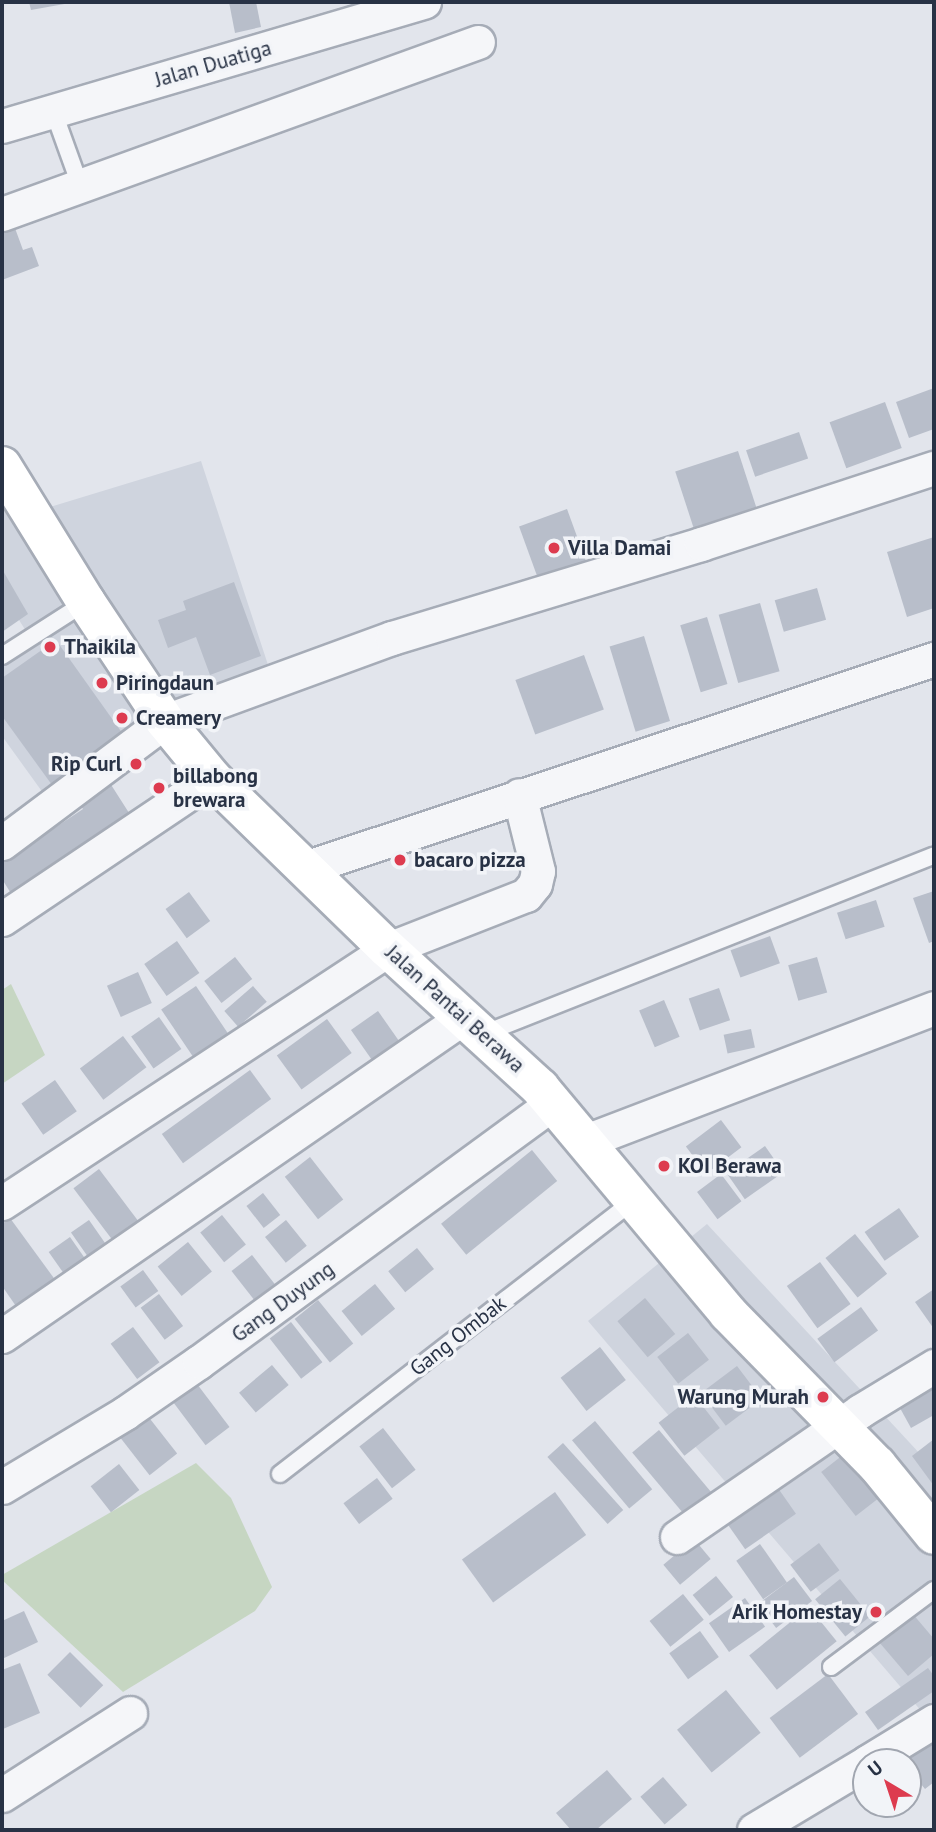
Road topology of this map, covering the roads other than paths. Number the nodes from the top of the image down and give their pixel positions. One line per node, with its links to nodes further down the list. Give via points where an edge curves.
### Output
1 (424, 2): 4 (street, Jalan Duatiga)
2 (478, 41): 5 (street)
3 (58, 124): 5 (lane)
4 (2, 126)
5 (80, 186): 6 (street)
6 (2, 214)
7 (2, 466): 9 (street, Jalan Pantai Berawa)
8 (934, 468): 12 (street, via 392,638)
9 (86, 602): 10 (lane); 12 (street, Jalan Pantai Berawa)
10 (2, 656)
11 (934, 659): 14 (street)
12 (165, 721): 13 (street, Jalan Pantai Berawa); 15 (street)
13 (212, 778): 17 (street, Jalan Pantai Berawa); 18 (street)
14 (519, 795): 17 (street); 19 (street, via 538,871 526,895)
15 (2, 843)
16 (934, 855): 21 (lane)
17 (305, 868): 19 (street, Jalan Pantai Berawa)
18 (2, 919)
19 (388, 949): 21 (street, Jalan Pantai Berawa); 25 (street)
20 (934, 1008): 23 (street)
21 (474, 1025): 22 (street, Jalan Pantai Berawa); 26 (street)
22 (554, 1102): 23 (street, Jalan Pantai Berawa); 30 (street, Gang Duyung, via 199,1362)
23 (586, 1141): 24 (street, Jalan Pantai Berawa)
24 (636, 1198): 28 (street, Jalan Pantai Berawa, via 728,1313); 29 (lane, Gang Ombak)
25 (2, 1203)
26 (2, 1336)
27 (934, 1366): 28 (street)
28 (839, 1426): 31 (street, Jalan Pantai Berawa); 32 (street)
29 (280, 1474)
30 (2, 1487)
31 (934, 1535)
32 (677, 1537)
33 (934, 1590): 34 (lane)
34 (831, 1667)
35 (130, 1713): 39 (street)
36 (934, 1721): 37 (street)
37 (890, 1748)
38 (852, 1771): 40 (street)
39 (2, 1795)
40 (754, 1830)

